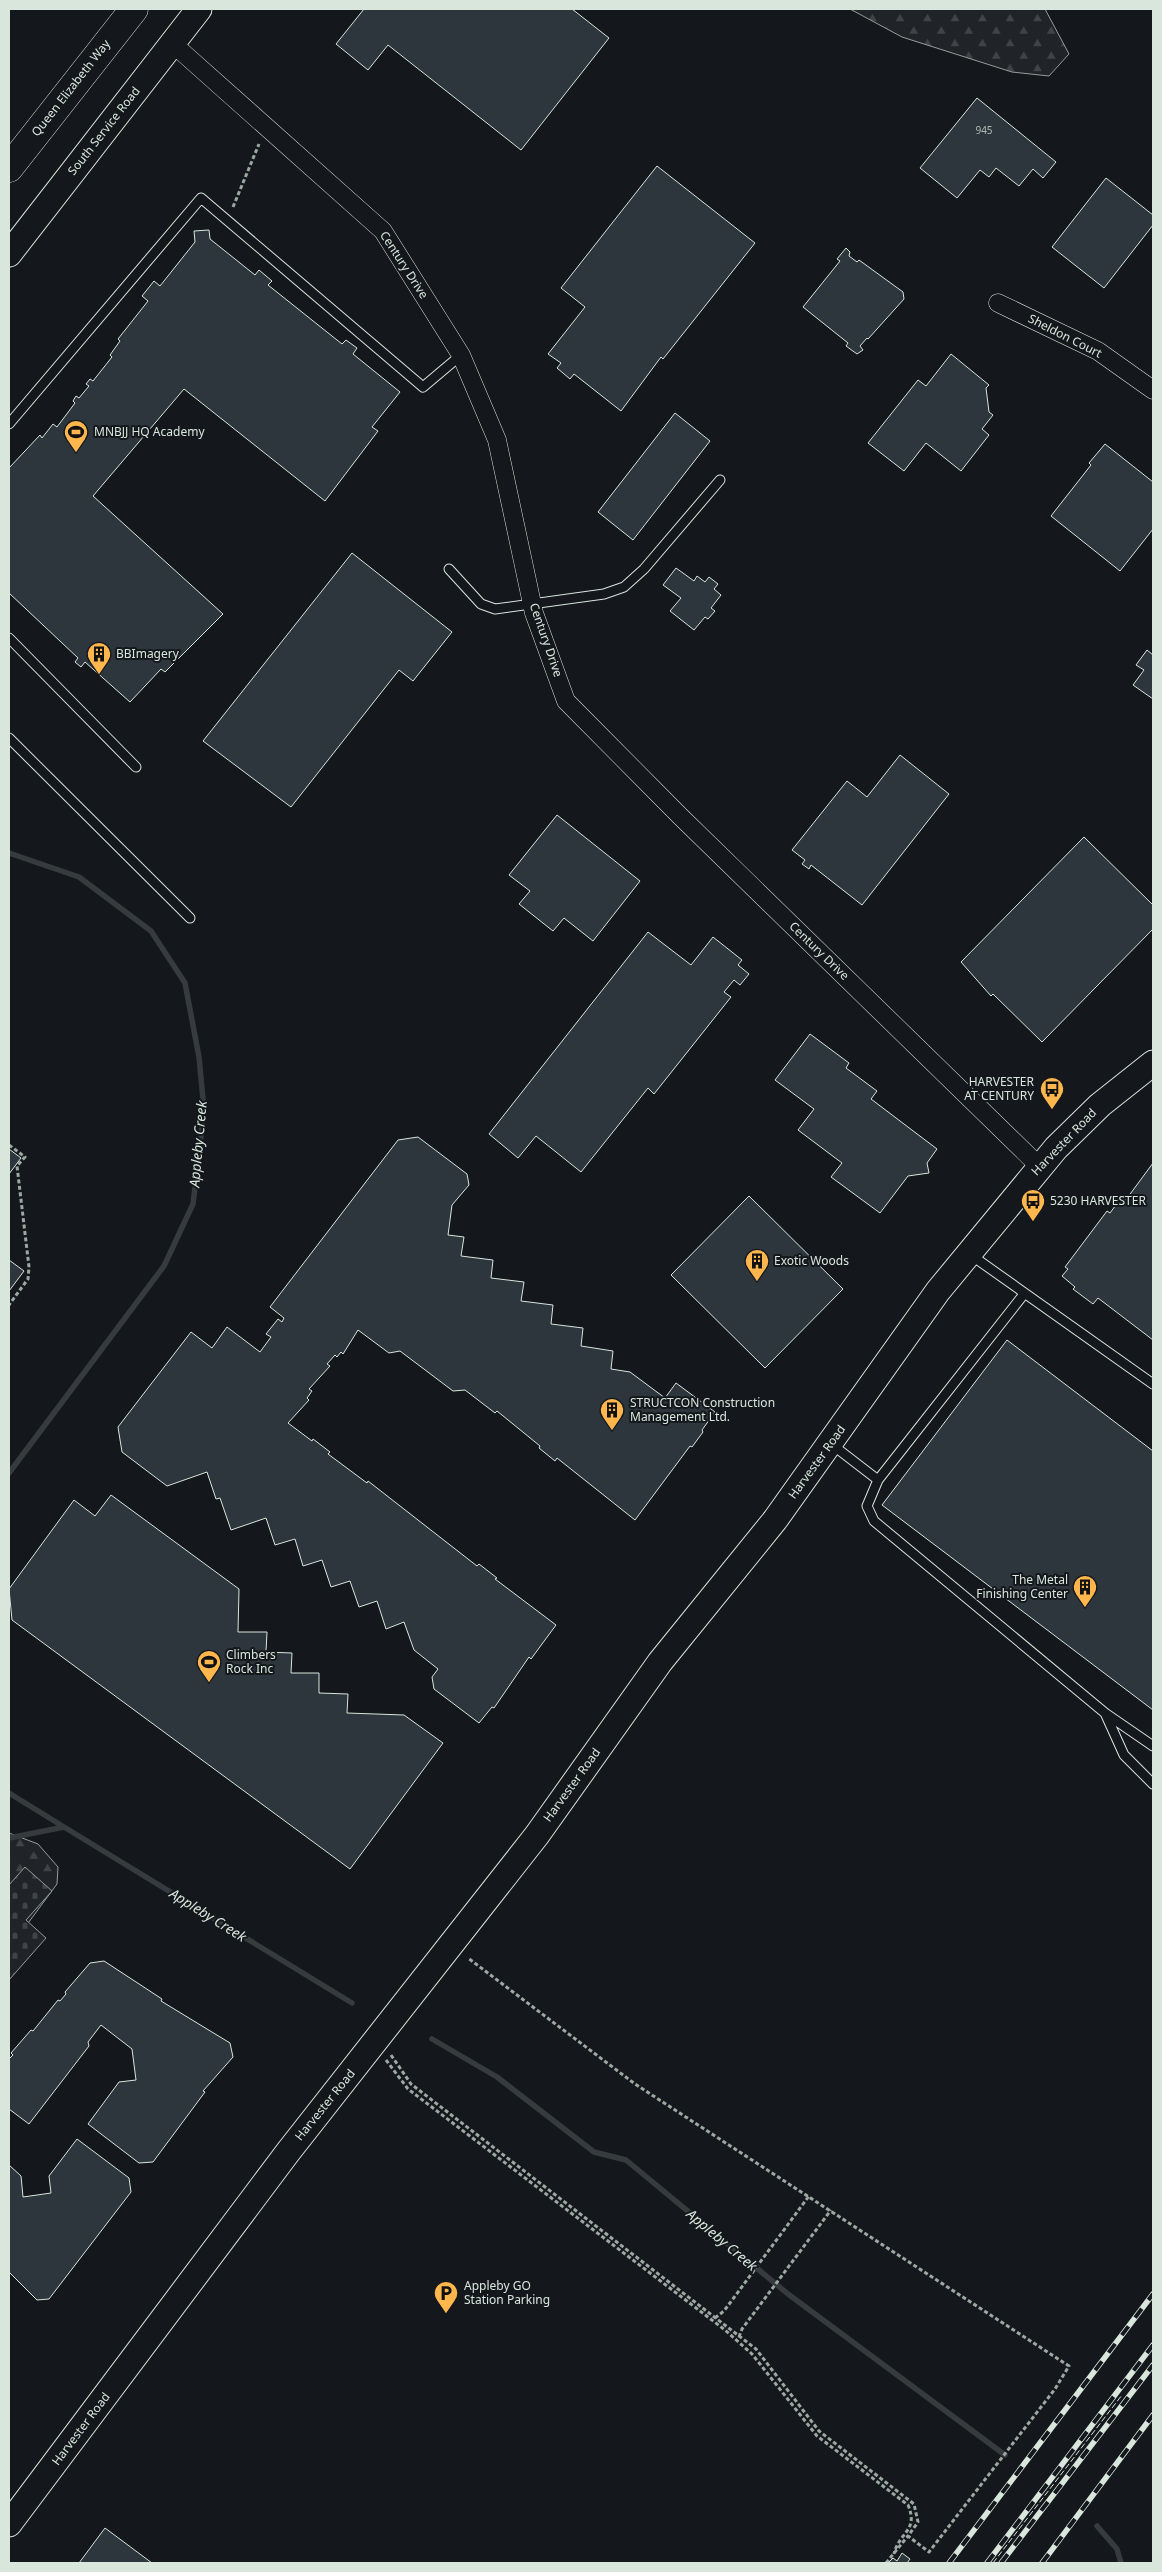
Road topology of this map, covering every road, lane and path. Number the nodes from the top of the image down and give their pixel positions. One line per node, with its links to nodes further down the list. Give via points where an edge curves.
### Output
1 (134, 9): 5 (highway, Queen Elizabeth Way)
2 (199, 9): 3 (main road, South Service Road)
3 (172, 43): 4 (street, Century Drive); 7 (main road, South Service Road)
4 (266, 127): 6 (path); 9 (street, Century Drive, via 383,231)
5 (9, 168)
6 (227, 221): 9 (lane, via 423,387); 11 (lane, via 201,198)
7 (9, 254)
8 (998, 303): 10 (street, Sheldon Court, via 1098,350)
9 (461, 355): 14 (street, Century Drive, via 497,440)
10 (1153, 390)
11 (9, 424)
12 (720, 480): 14 (lane, via 644,569 624,587 604,594)
13 (449, 570): 14 (lane, via 481,604 495,609)
14 (533, 604): 21 (street, Century Drive, via 566,701)
15 (9, 638): 17 (lane)
16 (9, 738): 18 (lane)
17 (136, 767)
18 (190, 918)
19 (1153, 1062): 21 (main road, Harvester Road, via 1100,1105)
20 (9, 1145): 24 (path, via 24,1157 18,1166 29,1267 28,1278)
21 (1039, 1166): 22 (main road, Harvester Road)
22 (968, 1253): 23 (lane); 26 (main road, Harvester Road)
23 (1024, 1294): 25 (lane); 27 (lane)
24 (9, 1303)
25 (1153, 1384)
26 (830, 1443): 27 (lane); 31 (main road, Harvester Road, via 775,1520 660,1662 536,1835)
27 (878, 1480): 28 (lane, via 867,1506 874,1520)
28 (1105, 1712): 29 (lane); 30 (lane, via 1124,1756)
29 (1153, 1746)
30 (1153, 1784)
31 (446, 1951): 32 (main road, Harvester Road); 33 (path, via 474,1961 635,2084)
32 (374, 2043): 35 (path, via 396,2061 411,2084); 37 (main road, Harvester Road, via 288,2152); 39 (path, via 408,2089 725,2330 752,2354 817,2436 908,2505 912,2516 910,2528)
33 (809, 2196): 34 (path); 35 (path, via 724,2311)
34 (831, 2210): 36 (path); 38 (path, via 1069,2366 1055,2389 929,2552)
35 (715, 2318): 36 (path)
36 (739, 2337): 38 (path, via 756,2349 819,2430 914,2504 918,2522)
37 (9, 2524)
38 (908, 2536): 39 (path)
39 (894, 2554): 40 (path)
40 (886, 2563)

